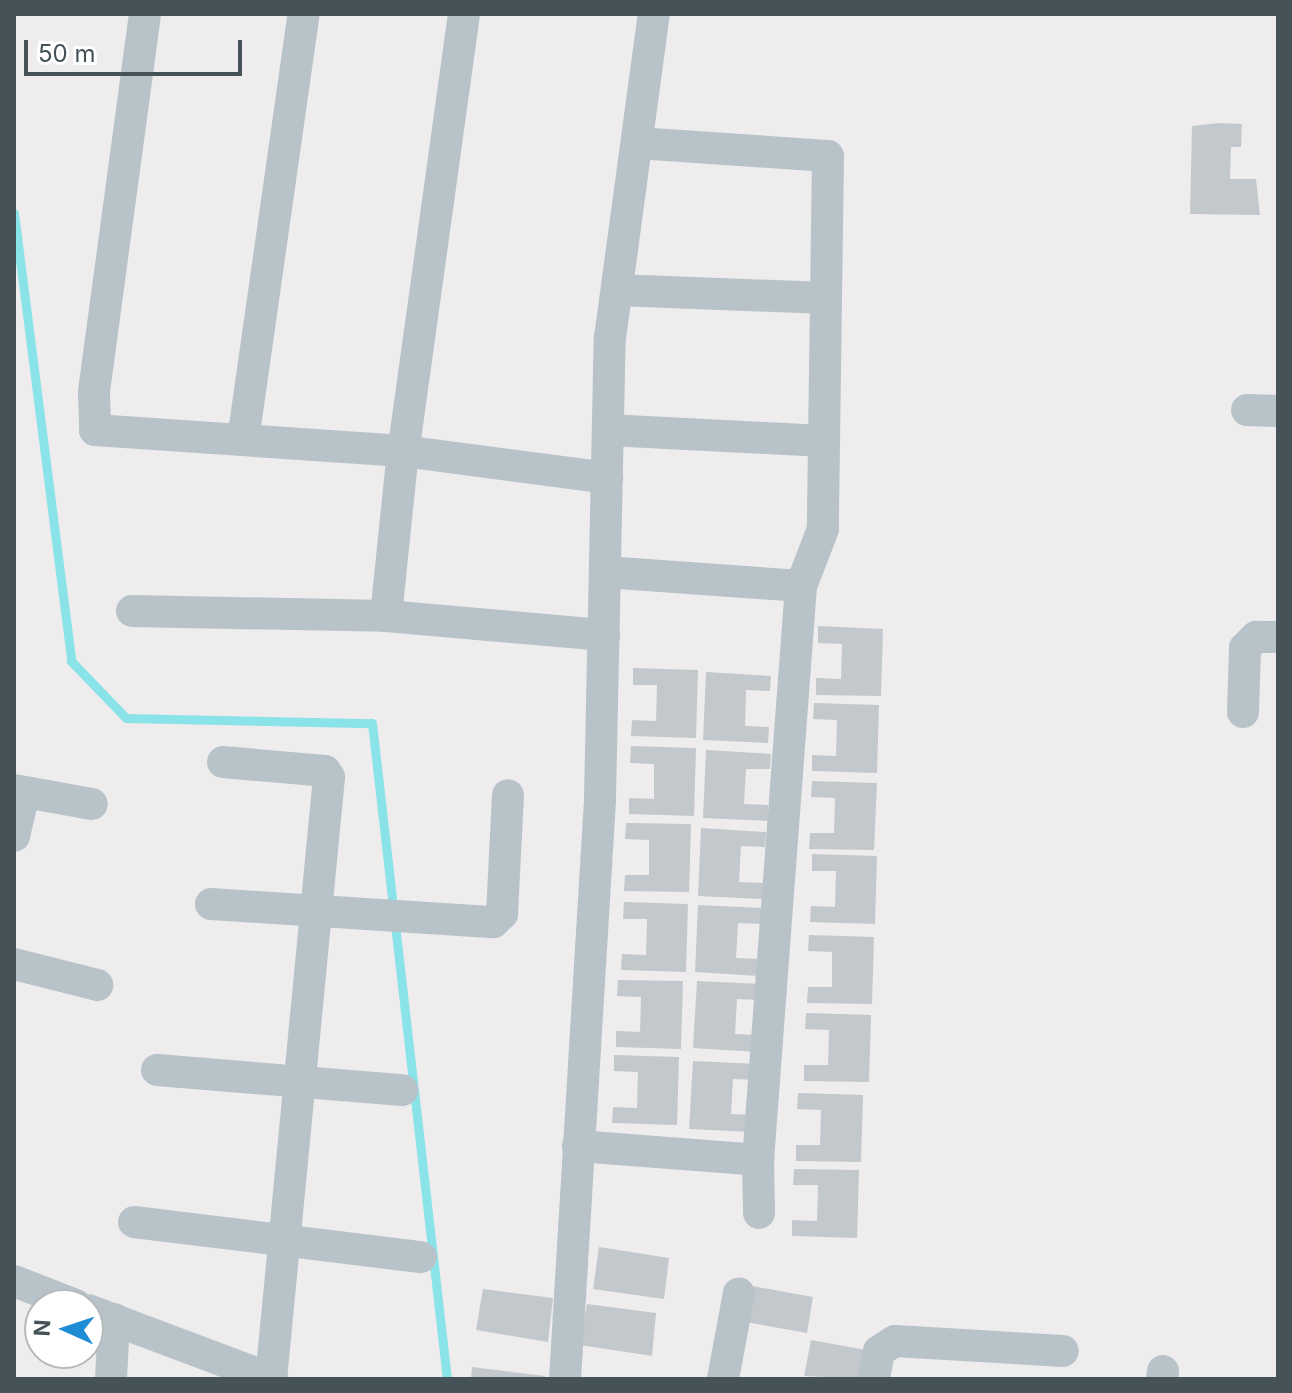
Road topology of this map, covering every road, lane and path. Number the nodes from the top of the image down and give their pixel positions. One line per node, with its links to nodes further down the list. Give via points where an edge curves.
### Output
1 (145, 14): 9 (street, via 94,393 95,430)
2 (304, 14): 9 (street)
3 (464, 14): 11 (street)
4 (654, 14): 5 (street)
5 (637, 143): 6 (street); 7 (street, via 828,156)
6 (617, 290): 7 (street); 8 (street)
7 (826, 298): 10 (street)
8 (608, 430): 10 (street); 12 (street)
9 (243, 440): 11 (street)
10 (824, 441): 14 (street, via 823,529)
11 (403, 451): 12 (street); 16 (street)
12 (607, 478): 13 (street)
13 (605, 572): 14 (street); 17 (street)
14 (801, 586): 33 (street)
15 (132, 611): 16 (street)
16 (386, 616): 17 (street)
17 (604, 635): 32 (street, via 600,800)
18 (1278, 637): 19 (street, via 1256,637 1245,648)
19 (1243, 712)
20 (223, 762): 26 (street, via 325,771)
21 (19, 792): 23 (street); 24 (street)
22 (508, 795): 26 (street, via 502,914 482,923)
23 (92, 804)
24 (14, 836)
25 (211, 904): 26 (street)
26 (316, 914): 30 (street)
27 (14, 964): 28 (street)
28 (97, 985)
29 (157, 1070): 30 (street)
30 (301, 1081): 31 (street); 36 (street)
31 (402, 1090)
32 (578, 1146): 33 (street); 46 (street)
33 (758, 1160): 34 (street)
34 (759, 1213)
35 (134, 1222): 36 (street)
36 (286, 1242): 37 (street); 45 (street)
37 (421, 1257)
38 (14, 1281): 39 (street)
39 (35, 1289)
40 (739, 1293): 47 (street)
41 (104, 1315): 45 (street)
42 (104, 1334): 44 (street)
43 (1063, 1351): 48 (street, via 895,1341 879,1351)
44 (111, 1379)
45 (271, 1379)
46 (565, 1379)
47 (723, 1379)
48 (874, 1379)

